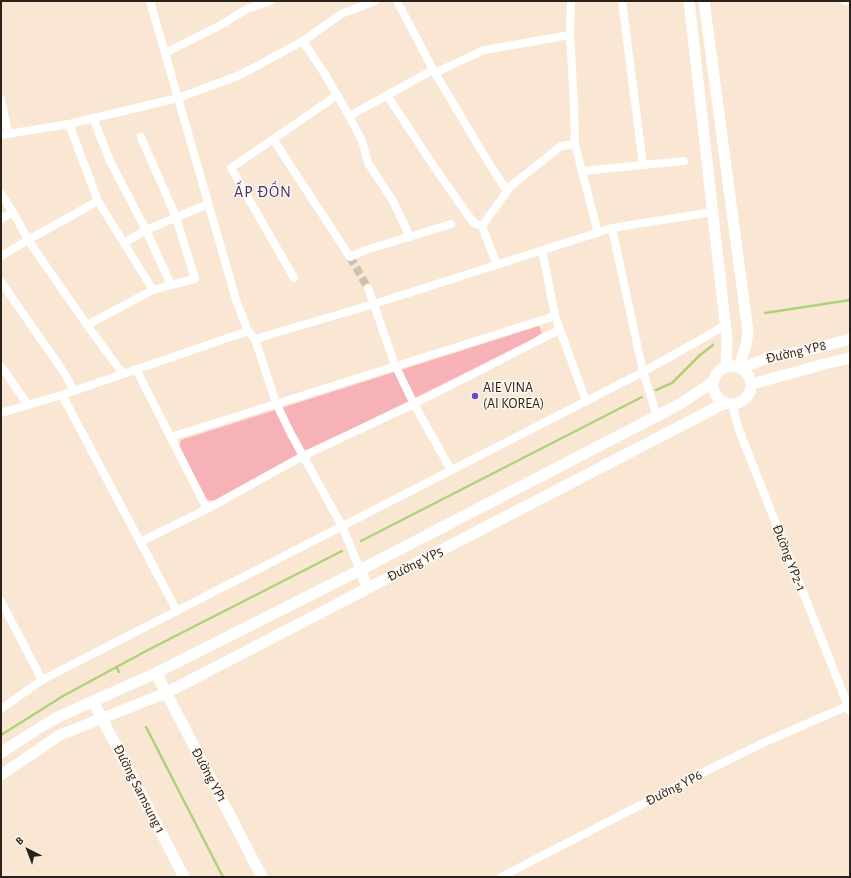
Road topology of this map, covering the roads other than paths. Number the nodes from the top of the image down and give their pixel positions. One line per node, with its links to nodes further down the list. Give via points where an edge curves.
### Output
1 (150, 1): 13 (street)
2 (270, 1): 13 (street, via 247,9)
3 (375, 1): 12 (street, via 341,14)
4 (397, 1): 14 (street)
5 (571, 1): 11 (street)
6 (622, 1): 27 (street)
7 (689, 1): 34 (main road)
8 (704, 1): 65 (main road, via 748,332)
9 (845, 1): 10 (street)
10 (850, 1)
11 (570, 35): 14 (street, via 484,50); 25 (street)
12 (303, 41): 16 (street); 17 (street, via 240,75)
13 (165, 53): 17 (street)
14 (434, 72): 15 (street); 29 (street)
15 (387, 95): 19 (street); 38 (street, via 467,214 474,223)
16 (336, 96): 19 (street); 24 (street)
17 (178, 98): 20 (street); 32 (street)
18 (1, 100): 22 (street)
19 (349, 116): 42 (street, via 362,142 368,163 393,201)
20 (93, 118): 21 (street); 40 (street, via 111,163)
21 (69, 124): 22 (street); 31 (street)
22 (5, 134)
23 (141, 137): 35 (street)
24 (273, 139): 42 (street, via 350,257); 48 (street, via 231,168)
25 (575, 144): 28 (street); 29 (street, via 561,146)
26 (684, 161): 27 (street)
27 (644, 165): 28 (street)
28 (582, 171): 41 (street)
29 (507, 191): 38 (street)
30 (1, 194): 33 (street)
31 (98, 201): 43 (street); 44 (street)
32 (208, 204): 35 (street); 58 (street, via 237,303)
33 (13, 212): 36 (street); 43 (street)
34 (712, 212): 39 (street); 56 (main road)
35 (176, 217): 40 (street); 50 (street, via 195,279)
36 (1, 218)
37 (451, 224): 42 (street)
38 (482, 226): 47 (street)
39 (612, 228): 41 (street); 67 (street)
40 (146, 230): 44 (street); 50 (street)
41 (598, 233): 45 (street)
42 (410, 237)
43 (28, 240): 46 (street); 55 (street)
44 (124, 243): 52 (street)
45 (542, 250): 47 (street); 54 (street)
46 (1, 256)
47 (497, 265): 53 (street)
48 (294, 278)
49 (1, 282): 71 (street)
50 (172, 284): 52 (street)
51 (368, 288): 53 (street)
52 (154, 290): 55 (street)
53 (374, 304): 59 (street); 62 (street)
54 (555, 316): 57 (street); 62 (street)
55 (87, 325): 68 (street)
56 (726, 325): 64 (main road); 67 (street)
57 (559, 330): 73 (street); 76 (street)
58 (248, 331): 59 (street); 66 (street)
59 (255, 338): 74 (street)
60 (850, 339): 65 (main road, Đường YP8)
61 (850, 358): 70 (main road, Đường YP8)
62 (395, 365): 74 (street); 76 (street)
63 (1, 366): 77 (street)
64 (726, 366): 65 (main road); 69 (main road, via 718,372)
65 (740, 367): 70 (main road, via 749,376)
66 (136, 370): 68 (street); 80 (street)
67 (643, 372): 73 (street); 79 (street)
68 (123, 374): 71 (street)
69 (713, 382): 75 (main road, via 714,393 720,400); 79 (main road, Đường YP5)
70 (752, 384): 75 (main road, via 750,393 741,402)
71 (74, 390): 72 (street)
72 (62, 395): 77 (street); 85 (street)
73 (586, 401): 82 (street)
74 (276, 403): 80 (street); 81 (street)
75 (728, 403): 87 (main road, Đường YP5); 95 (street, Đường YP2-1)
76 (414, 404): 81 (street); 82 (street)
77 (28, 405): 78 (street)
78 (1, 413)
79 (657, 416): 86 (main road, Đường YP5)
80 (171, 437): 83 (street)
81 (303, 456): 83 (street); 84 (street)
82 (452, 470): 84 (street)
83 (207, 509): 85 (street)
84 (342, 526): 86 (street); 89 (street)
85 (140, 542): 89 (street)
86 (360, 570): 87 (main road); 91 (main road, Đường YP5)
87 (368, 588): 93 (main road, Đường YP5)
88 (1, 601): 90 (street)
89 (177, 611): 92 (street)
90 (4, 613): 92 (street)
91 (156, 673): 93 (main road, Đường YP1); 94 (main road, Đường YP5)
92 (42, 680): 96 (street)
93 (166, 693): 97 (main road, Đường YP5); 101 (main road, Đường YP1)
94 (93, 701): 97 (main road, Đường Samsung 1); 98 (main road, Đường YP5, via 39,728)
95 (849, 707): 102 (street, Đường YP6, via 765,742)
96 (1, 709)
97 (102, 718): 99 (main road, Đường YP5, via 60,735); 100 (main road, Đường Samsung 1)
98 (1, 753)
99 (1, 774)
100 (184, 877)
101 (262, 877)
102 (501, 877)

